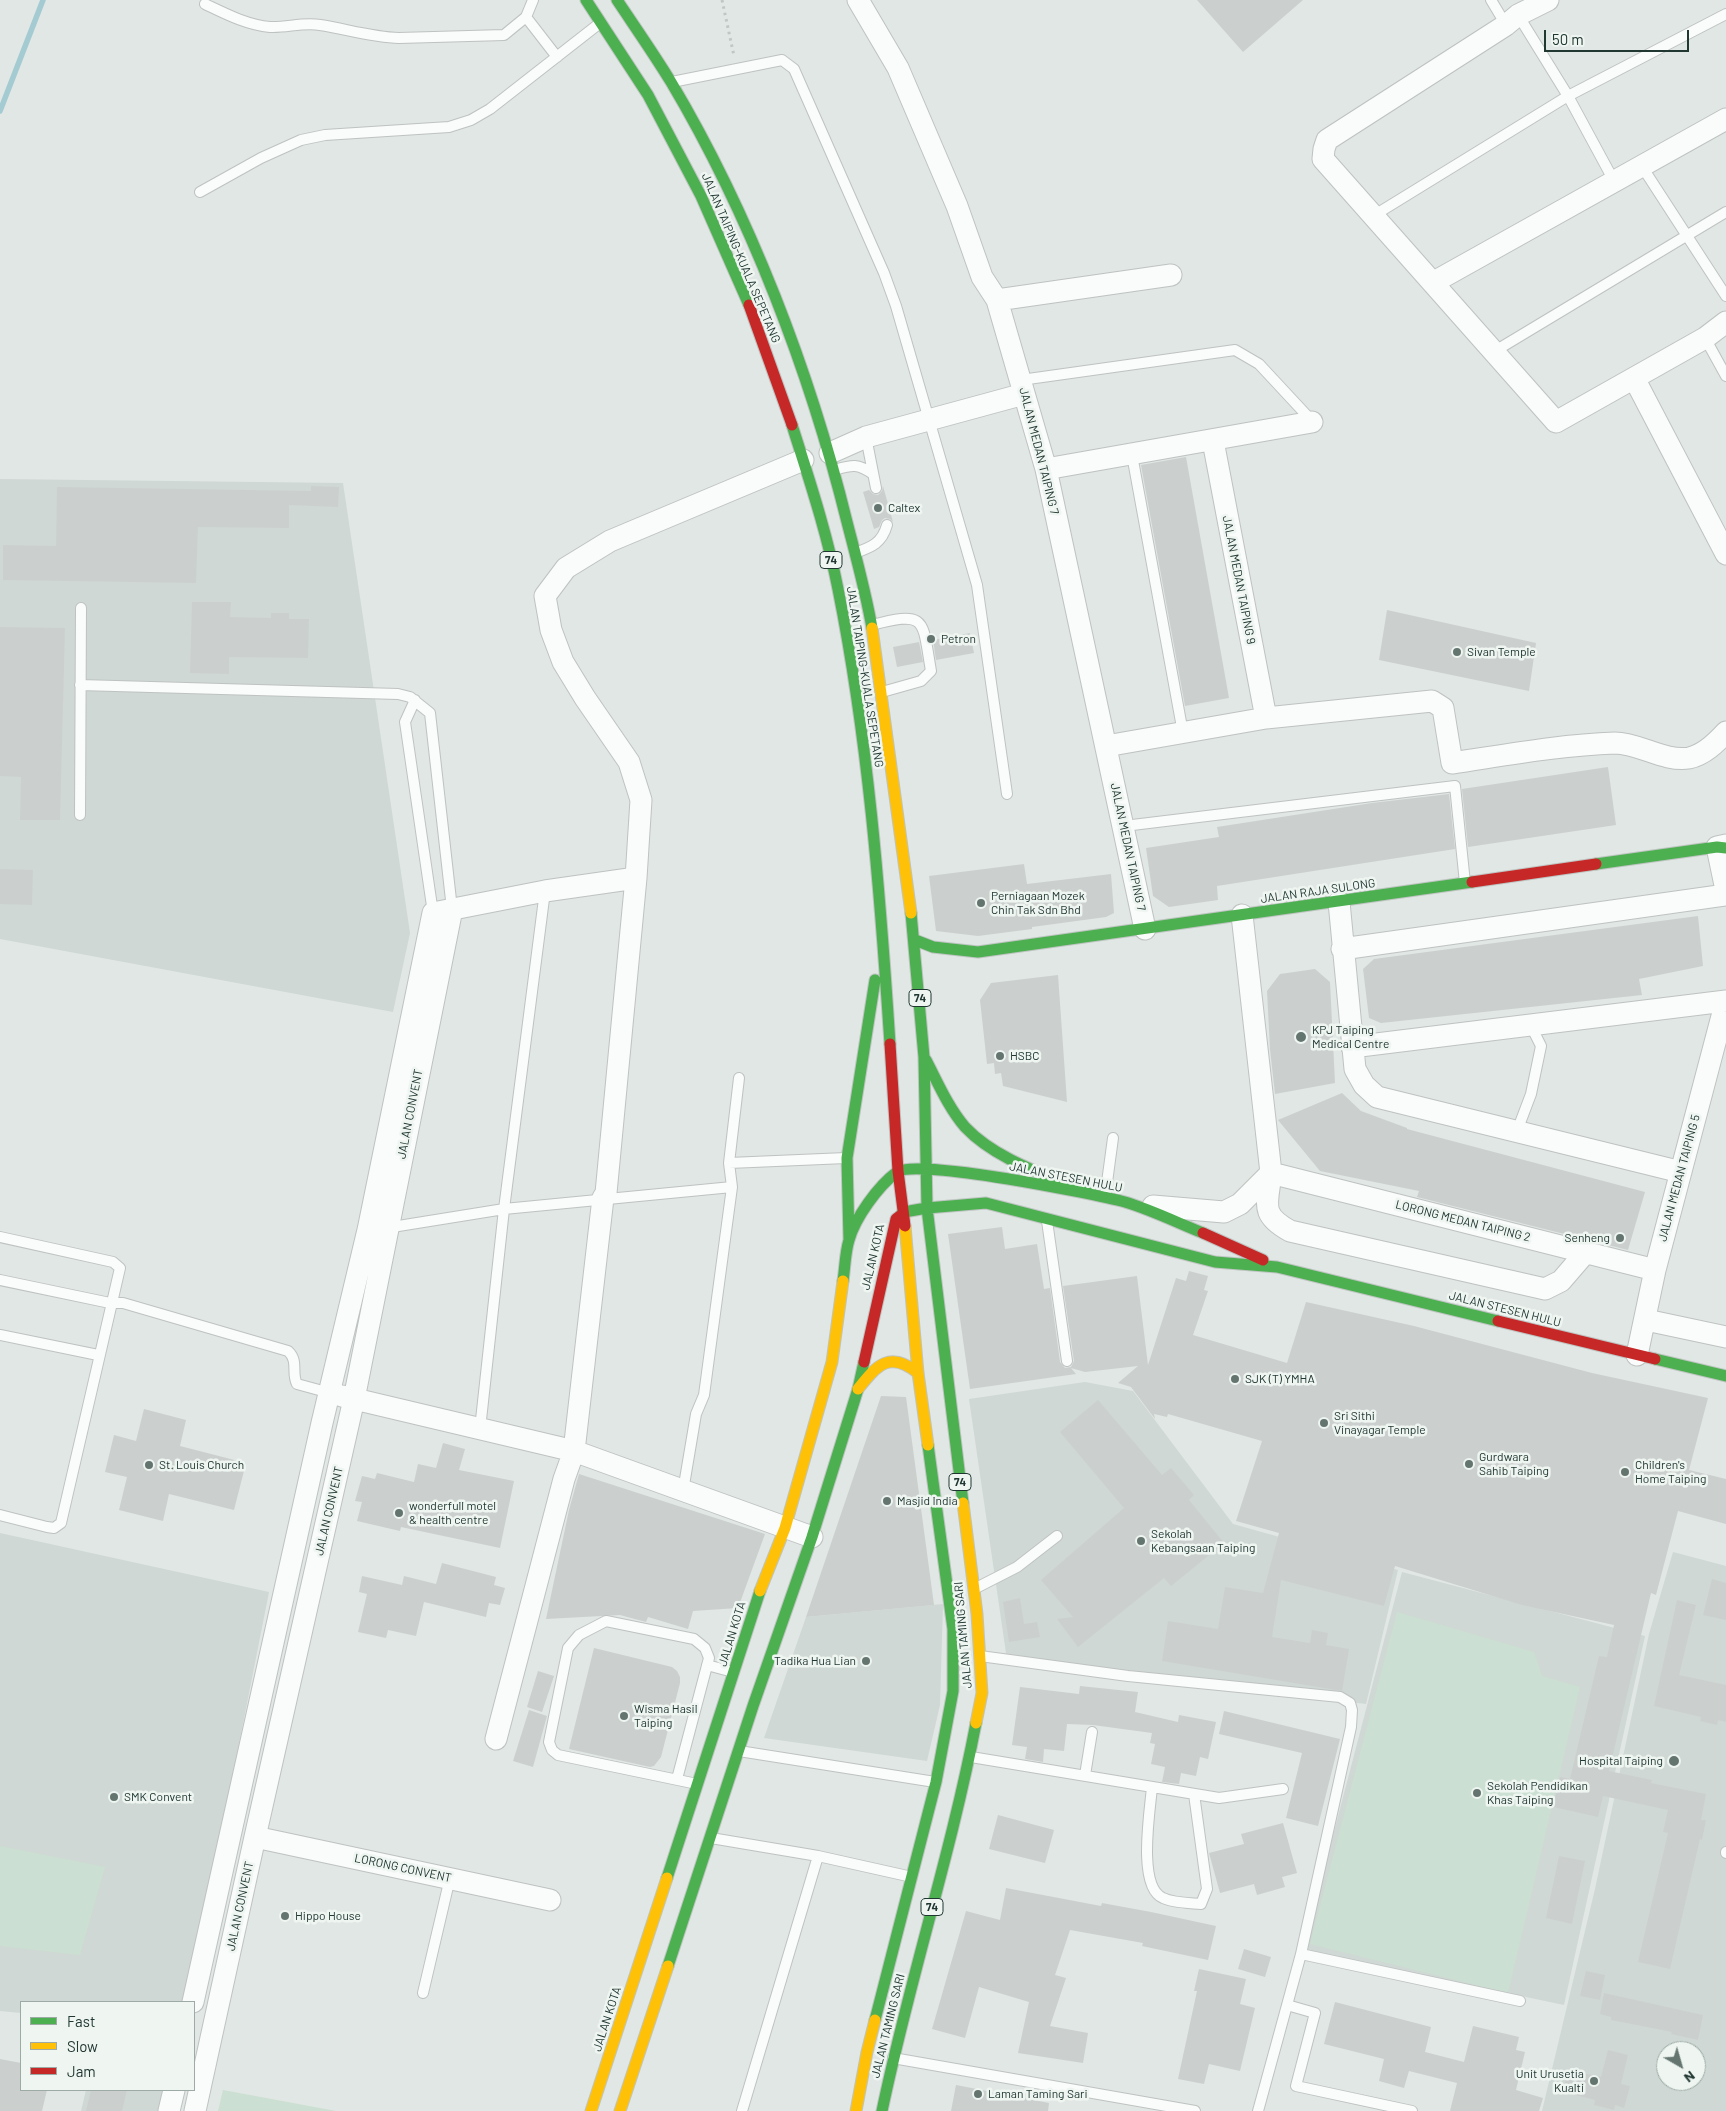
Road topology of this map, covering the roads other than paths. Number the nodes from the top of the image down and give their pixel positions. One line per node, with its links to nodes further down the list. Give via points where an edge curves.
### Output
1 (533, 0): 9 (lane)
2 (586, 0): 11 (main road, JALAN TAIPING-KUALA SEPETANG / 74)
3 (617, 0): 13 (main road, JALAN TAIPING-KUALA SEPETANG / 74)
4 (858, 0): 25 (street, JALAN MEDAN TAIPING 7, via 898,68 953,197 982,277)
5 (1491, 0): 10 (lane)
6 (1548, 0): 10 (street)
7 (205, 4): 9 (lane, via 256,25 317,24 399,38 504,35)
8 (1726, 14): 14 (lane)
9 (526, 17): 12 (lane)
10 (1512, 20): 14 (lane); 20 (street, via 1327,140 1324,159)
11 (601, 22): 12 (lane); 37 (main road, JALAN TAIPING-KUALA SEPETANG / 74, via 648,95 701,196 749,306)
12 (557, 57): 18 (lane, via 471,120 449,127 301,140)
13 (670, 82): 32 (lane, via 782,60 794,70 884,274); 38 (main road, JALAN TAIPING-KUALA SEPETANG / 74, via 721,175 762,266 799,359)
14 (1568, 96): 17 (lane); 20 (lane)
15 (1726, 119): 16 (street)
16 (1641, 165): 17 (street); 21 (lane)
17 (1614, 181): 23 (street)
18 (200, 192)
19 (1726, 212): 21 (lane)
20 (1373, 216): 23 (street)
21 (1685, 235): 24 (lane); 28 (lane)
22 (1171, 275): 25 (street)
23 (1434, 282): 28 (street)
24 (1726, 296)
25 (997, 300): 31 (street, JALAN MEDAN TAIPING 7)
26 (1726, 322): 27 (street)
27 (1705, 338): 29 (lane); 30 (street)
28 (1495, 351): 30 (street, via 1556,422)
29 (1726, 376)
30 (1634, 378): 44 (street)
31 (1022, 387): 32 (street); 33 (lane, via 1235,350 1259,364); 39 (street, JALAN MEDAN TAIPING 7)
32 (928, 419): 34 (street); 54 (lane, via 977,585)
33 (1312, 422): 35 (street)
34 (866, 437): 38 (street); 40 (lane)
35 (1213, 441): 36 (street); 50 (street, JALAN MEDAN TAIPING 9)
36 (1132, 455): 39 (street); 52 (lane)
37 (803, 460): 58 (street, via 610,542 566,568 545,596 551,630 563,662 629,762 640,800); 63 (main road, JALAN TAIPING-KUALA SEPETANG / 74, via 816,498 838,588 857,702)
38 (831, 462): 40 (lane, via 860,466); 43 (main road, JALAN TAIPING-KUALA SEPETANG / 74)
39 (1046, 469): 53 (street, JALAN MEDAN TAIPING 7)
40 (873, 474): 41 (lane)
41 (876, 488)
42 (887, 525): 43 (lane, via 884,536 870,548)
43 (854, 553): 46 (main road, JALAN TAIPING-KUALA SEPETANG / 74)
44 (1726, 554)
45 (81, 608): 47 (lane)
46 (871, 625): 48 (main road, JALAN TAIPING-KUALA SEPETANG / 74); 48 (lane, via 901,617 913,618 924,627 931,671 921,681)
47 (80, 685): 49 (lane, via 398,694); 55 (lane)
48 (882, 692): 68 (main road, JALAN TAIPING-KUALA SEPETANG / 74)
49 (415, 700): 65 (lane, via 405,722); 65 (lane, via 430,713)
50 (1266, 718): 51 (street, via 1432,701 1443,708 1452,763 1554,748 1617,743 1666,756 1688,758 1704,752); 52 (street)
51 (1726, 732)
52 (1183, 733): 53 (street)
53 (1106, 746): 56 (street, JALAN MEDAN TAIPING 7)
54 (1008, 794)
55 (80, 815)
56 (1124, 826): 59 (lane, via 1455,786); 67 (street, JALAN MEDAN TAIPING 7)
57 (1723, 847): 59 (main road, JALAN RAJA SULONG); 60 (street)
58 (636, 878): 61 (street); 89 (street)
59 (1465, 884): 64 (main road, JALAN RAJA SULONG)
60 (1726, 890)
61 (545, 891): 65 (street); 92 (lane)
62 (1726, 895): 69 (street)
63 (881, 902): 70 (main road); 83 (main road, JALAN TAIPING-KUALA SEPETANG / 74)
64 (1338, 902): 66 (main road, JALAN RAJA SULONG); 69 (street)
65 (442, 911): 95 (street, JALAN CONVENT)
66 (1242, 915): 67 (main road, JALAN RAJA SULONG); 85 (street)
67 (1145, 929): 68 (main road, JALAN RAJA SULONG, via 978,952 933,947)
68 (915, 940): 75 (main road, JALAN TAIPING-KUALA SEPETANG / 74)
69 (1342, 949): 74 (street)
70 (876, 973): 72 (lane); 80 (main road)
71 (1726, 1001): 73 (street); 84 (street, JALAN MEDAN TAIPING 5)
72 (858, 1020)
73 (1531, 1026): 74 (street); 77 (lane, via 1541,1046 1531,1094)
74 (1352, 1047): 77 (street, via 1356,1068 1364,1084 1378,1097)
75 (924, 1057): 82 (main road, JALAN TAIPING-KUALA SEPETANG / 74); 87 (main road, via 954,1111 974,1135 1004,1154)
76 (739, 1078): 81 (lane)
77 (1516, 1130): 84 (street)
78 (1113, 1138): 88 (lane)
79 (838, 1139): 80 (lane)
80 (847, 1158): 81 (lane); 97 (main road)
81 (729, 1163): 86 (lane)
82 (926, 1168): 83 (main road, JALAN STESEN HULU); 87 (main road, JALAN STESEN HULU); 91 (main road, 74)
83 (898, 1171): 93 (main road, 74); 97 (main road, JALAN KOTA, via 870,1198)
84 (1681, 1172): 100 (street, JALAN MEDAN TAIPING 5)
85 (1271, 1173): 90 (street, via 1240,1204 1224,1212); 98 (street, LORONG MEDAN TAIPING 2); 98 (street, via 1267,1211 1274,1223 1290,1231 1545,1289 1561,1281)
86 (732, 1187): 89 (lane); 116 (lane, via 704,1395 696,1414)
87 (1091, 1194): 88 (main road, JALAN STESEN HULU)
88 (1105, 1197): 90 (main road, JALAN STESEN HULU)
89 (603, 1198): 92 (lane); 115 (street)
90 (1128, 1203): 99 (main road, JALAN STESEN HULU, via 1224,1241)
91 (927, 1208): 93 (main road, JALAN STESEN HULU); 94 (main road, JALAN STESEN HULU, via 986,1203); 121 (main road, JALAN TAMING SARI / 74)
92 (504, 1209): 95 (lane); 114 (lane)
93 (904, 1212): 109 (main road, JALAN TAMING SARI / 74); 111 (main road, JALAN KOTA, via 896,1219 888,1247)
94 (1046, 1219): 99 (main road, JALAN STESEN HULU, via 1215,1262); 108 (lane)
95 (378, 1229): 112 (street, JALAN CONVENT); 113 (street, JALAN CONVENT)
96 (0, 1237): 102 (lane, via 118,1264 120,1268)
97 (849, 1239): 118 (main road, JALAN KOTA, via 832,1362)
98 (1586, 1252): 100 (street, LORONG MEDAN TAIPING 2)
99 (1278, 1267): 107 (main road, JALAN STESEN HULU)
100 (1655, 1270): 103 (street, JALAN MEDAN TAIPING 5)
101 (0, 1280): 102 (lane)
102 (110, 1303): 106 (lane); 112 (lane, via 123,1303 288,1352 295,1362 294,1379 297,1384)
103 (1646, 1320): 105 (street); 107 (street, JALAN MEDAN TAIPING 5)
104 (0, 1335): 106 (lane)
105 (1726, 1336)
106 (98, 1355): 117 (lane, via 60,1523 54,1528 47,1528)
107 (1637, 1356): 110 (main road, JALAN STESEN HULU)
108 (1067, 1361)
109 (918, 1372): 111 (main road, via 904,1362 890,1361 870,1373); 131 (main road, JALAN TAMING SARI / 74, via 953,1629 953,1691)
110 (1726, 1376)
111 (858, 1389): 120 (main road, JALAN KOTA)
112 (330, 1393): 113 (street); 144 (street, JALAN CONVENT)
113 (354, 1399): 114 (street); 136 (street, JALAN CONVENT)
114 (480, 1429): 115 (street)
115 (574, 1451): 116 (street); 126 (street)
116 (683, 1491): 118 (street)
117 (0, 1515)
118 (785, 1528): 120 (street); 124 (main road, JALAN KOTA, via 757,1600)
119 (1057, 1536): 121 (lane, via 1017,1567)
120 (812, 1537): 127 (main road, JALAN KOTA)
121 (973, 1590): 122 (main road, JALAN TAMING SARI / 74)
122 (980, 1656): 128 (main road, JALAN TAMING SARI / 74, via 982,1693); 142 (lane, via 1128,1676 1340,1697 1350,1703 1350,1727)
123 (707, 1665): 124 (lane); 130 (lane); 130 (lane, via 709,1658 705,1648 694,1639 606,1621 579,1635 568,1648 549,1742 552,1750 558,1755)
124 (735, 1672): 133 (main road, JALAN KOTA, via 724,1698)
125 (1092, 1732): 129 (lane)
126 (496, 1738)
127 (739, 1750): 131 (lane); 133 (main road, JALAN KOTA)
128 (970, 1756): 129 (lane); 147 (main road, JALAN TAMING SARI / 74)
129 (1084, 1775): 132 (lane)
130 (677, 1779): 133 (lane)
131 (936, 1782): 140 (main road, JALAN TAMING SARI / 74)
132 (1152, 1787): 135 (lane); 135 (lane, via 1147,1853 1151,1886 1162,1898 1201,1904 1208,1889)
133 (712, 1788): 137 (main road, JALAN KOTA); 151 (main road, JALAN KOTA)
134 (1283, 1789): 135 (lane, via 1219,1798)
135 (1194, 1794)
136 (255, 1837): 139 (street, LORONG CONVENT); 150 (street, JALAN CONVENT)
137 (710, 1838): 138 (lane); 152 (main road, JALAN KOTA)
138 (818, 1856): 140 (lane); 153 (lane)
139 (450, 1878): 141 (street, LORONG CONVENT); 143 (lane)
140 (913, 1878): 147 (main road, JALAN TAMING SARI / 74)
141 (550, 1900)
142 (1301, 1954): 145 (lane); 146 (lane)
143 (423, 1993)
144 (193, 2001)
145 (1520, 2001)
146 (1287, 2005): 157 (lane); 158 (lane, via 1315,2013 1296,2086)
147 (880, 2055): 154 (main road, JALAN TAMING SARI / 74); 155 (main road, JALAN TAMING SARI / 74); 156 (lane)
148 (174, 2091): 149 (street)
149 (169, 2111)
150 (195, 2111)
151 (591, 2111)
152 (620, 2111)
153 (742, 2111)
154 (856, 2111)
155 (882, 2111)
156 (1195, 2111)
157 (1258, 2111)
158 (1412, 2111)

